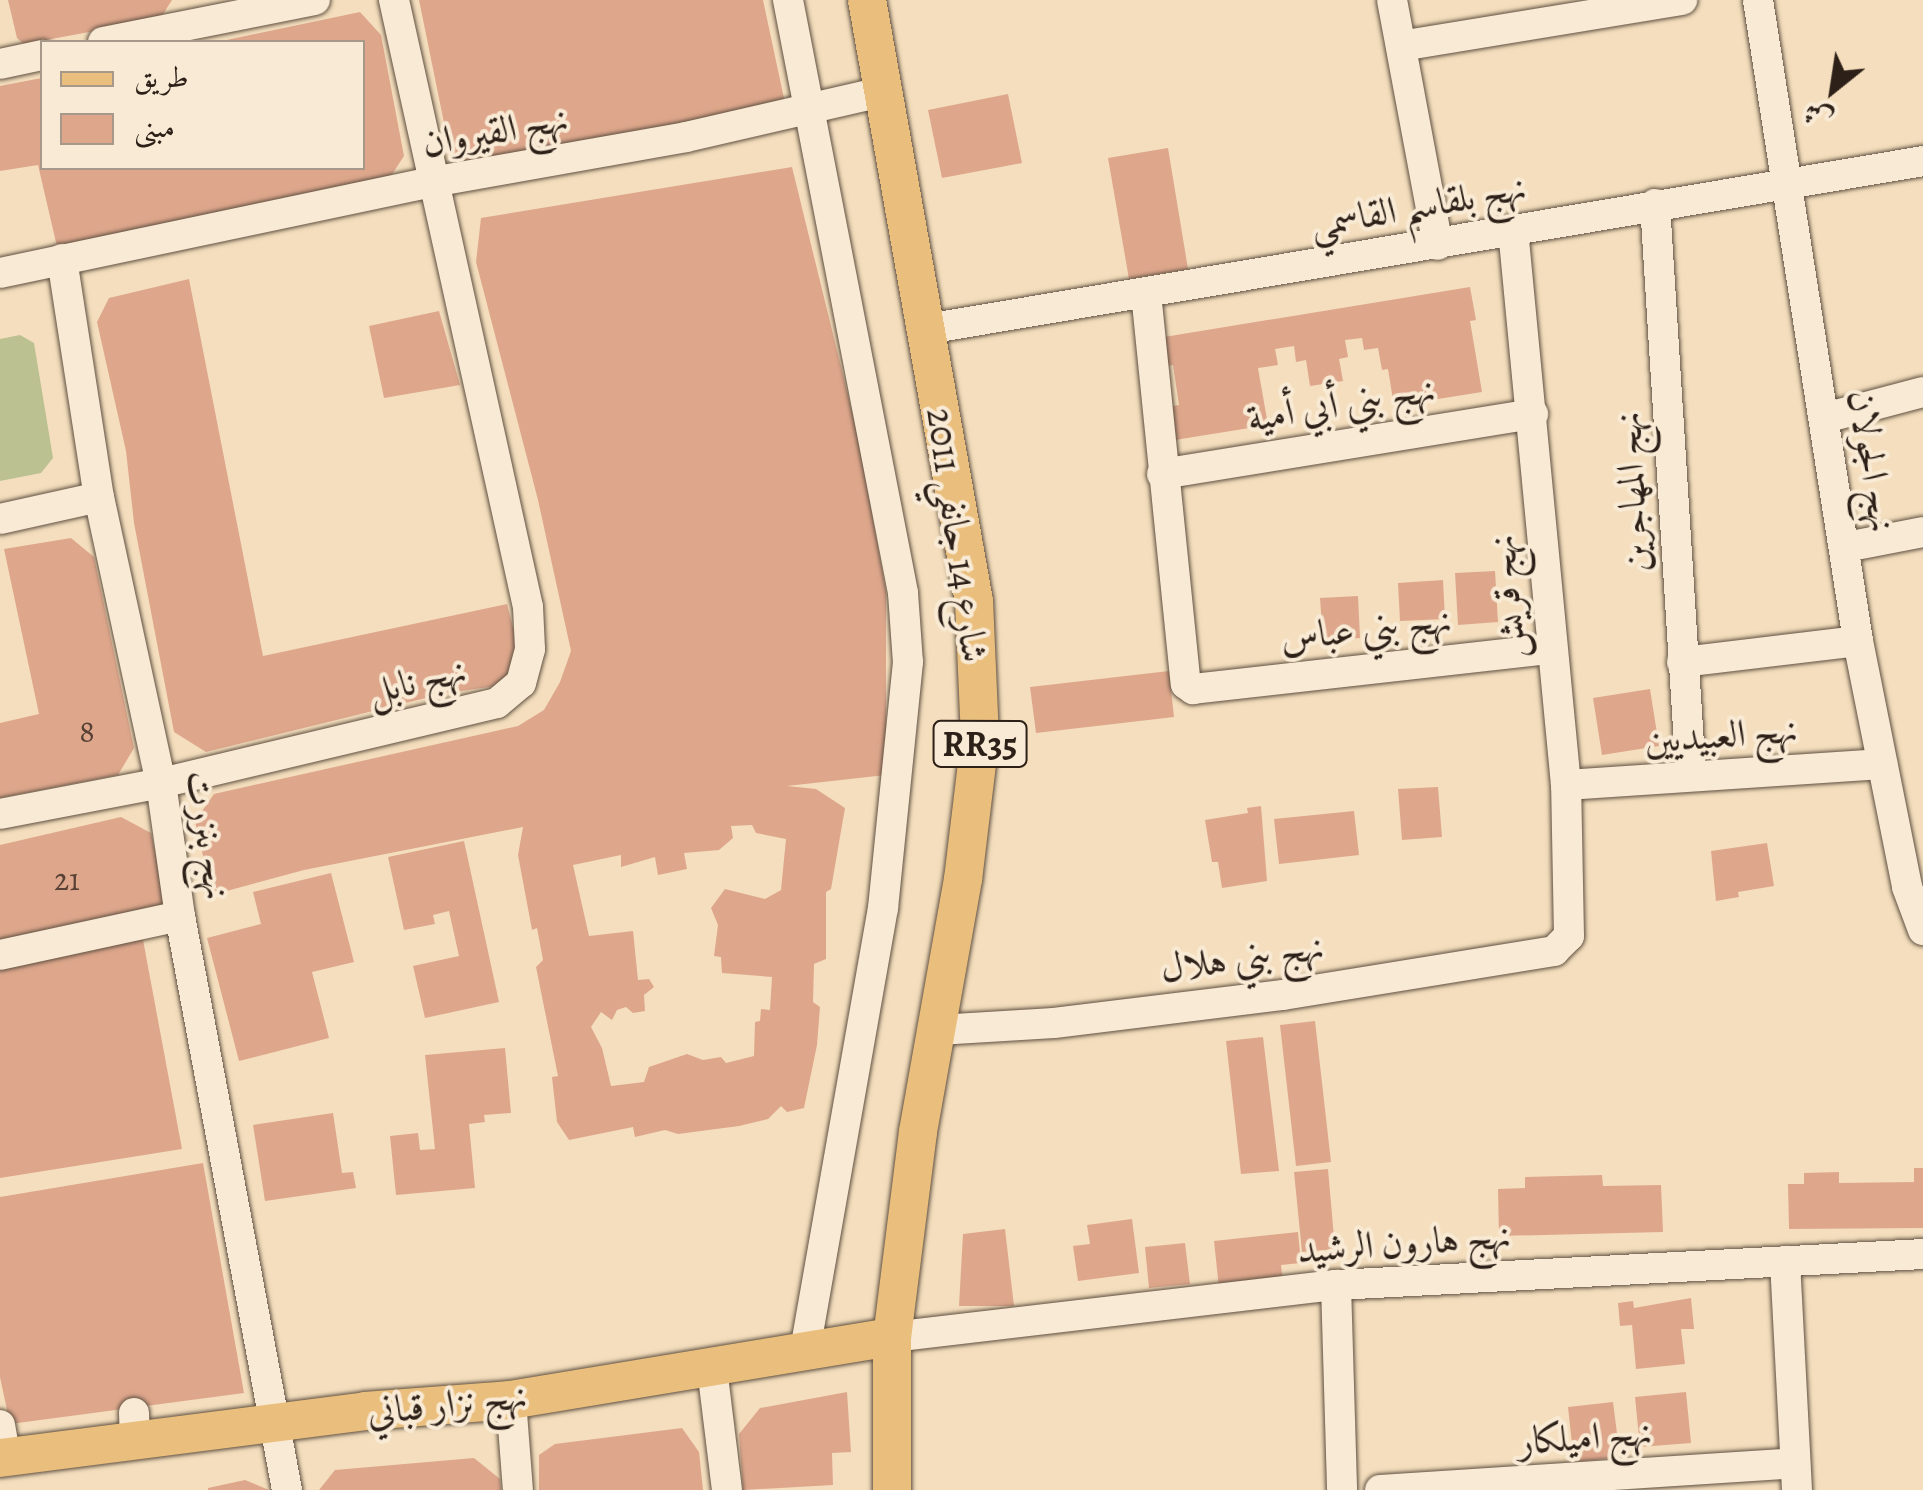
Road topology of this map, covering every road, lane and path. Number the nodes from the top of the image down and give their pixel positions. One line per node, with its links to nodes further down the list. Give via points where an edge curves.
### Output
1 (315, 0): 8 (street)
2 (394, 0): 16 (street, نهج نابل)
3 (788, 0): 14 (street)
4 (866, 0): 13 (main road, شارع 14 جانفي 2011 / RR35)
5 (1392, 0): 10 (street)
6 (1682, 0): 10 (street)
7 (1758, 0): 17 (street, نهج الجولان)
8 (188, 12): 9 (street)
9 (109, 40)
10 (1402, 46): 20 (street)
11 (40, 56): 12 (street)
12 (0, 64)
13 (886, 91): 14 (street, نهج القيروان); 24 (main road, شارع 14 جانفي 2011 / RR35)
14 (811, 107): 16 (street, نهج القيروان, via 686,138); 51 (street, via 903,593 908,662 884,908)
15 (1923, 162): 17 (street, نهج بلقاسم القاسمي)
16 (432, 182): 21 (street, نهج القيروان); 38 (street, نهج نابل, via 528,607 530,649 521,683 498,703)
17 (1788, 183): 18 (street, نهج بلقاسم القاسمي); 27 (street, نهج الجولان)
18 (1655, 204): 19 (street, نهج بلقاسم القاسمي); 35 (street, نهج المهاجرين)
19 (1513, 230): 20 (street, نهج بلقاسم القاسمي); 26 (street, نهج قريش)
20 (1438, 245): 23 (street, نهج بلقاسم القاسمي)
21 (62, 258): 22 (street, نهج القيروان); 29 (street, نهج بنزرت)
22 (0, 273)
23 (1146, 293): 24 (street, نهج بلقاسم القاسمي); 28 (street)
24 (927, 329): 46 (main road, شارع 14 جانفي 2011 / RR35, via 974,601 980,739)
25 (1923, 392): 27 (street)
26 (1532, 414): 28 (street, نهج بني أبي أمية); 34 (street, نهج قريش)
27 (1825, 418): 32 (street, نهج الجولان)
28 (1162, 474): 34 (street, نهج بني عباس, via 1189,687)
29 (99, 497): 30 (street); 38 (street, نهج بنزرت)
30 (0, 519)
31 (1923, 532): 32 (street)
32 (1846, 547): 33 (street, نهج الجولان)
33 (1858, 642): 35 (street); 36 (street, نهج الجولان)
34 (1551, 649): 39 (street, نهج قريش)
35 (1682, 662): 37 (street, نهج المهاجرين)
36 (1882, 764): 37 (street, نهج العبيديين); 41 (street, نهج الجولان)
37 (1691, 776): 39 (street, نهج العبيديين)
38 (160, 783): 40 (street, نهج نابل); 42 (street, نهج بنزرت)
39 (1566, 786): 44 (street, نهج قريش, via 1571,924)
40 (0, 814)
41 (1915, 886): 43 (street, نهج الجولان)
42 (180, 916): 45 (street); 54 (street, نهج بنزرت)
43 (1923, 930)
44 (1554, 951): 46 (street, نهج بني هلال, via 1283,995)
45 (0, 955)
46 (938, 1030): 50 (main road, شارع 14 جانفي 2011 / RR35)
47 (1923, 1254): 48 (street, نهج هارون الرشيد)
48 (1786, 1261): 49 (street, نهج هارون الرشيد); 56 (street)
49 (1336, 1286): 50 (street, نهج هارون الرشيد); 61 (street)
50 (892, 1336): 51 (main road, نهج نزار قباني); 60 (main road, شارع 14 جانفي 2011 / RR35)
51 (804, 1350): 52 (main road, نهج نزار قباني)
52 (712, 1368): 53 (main road, نهج نزار قباني); 59 (street)
53 (511, 1400): 54 (main road, نهج نزار قباني); 58 (street)
54 (273, 1424): 55 (main road, نهج نزار قباني, via 134,1426); 57 (street, نهج بنزرت)
55 (2, 1447)
56 (1796, 1476): 62 (street, نهج اميلكار)
57 (287, 1490)
58 (518, 1490)
59 (727, 1490)
60 (892, 1490)
61 (1342, 1490)
62 (1380, 1490)

